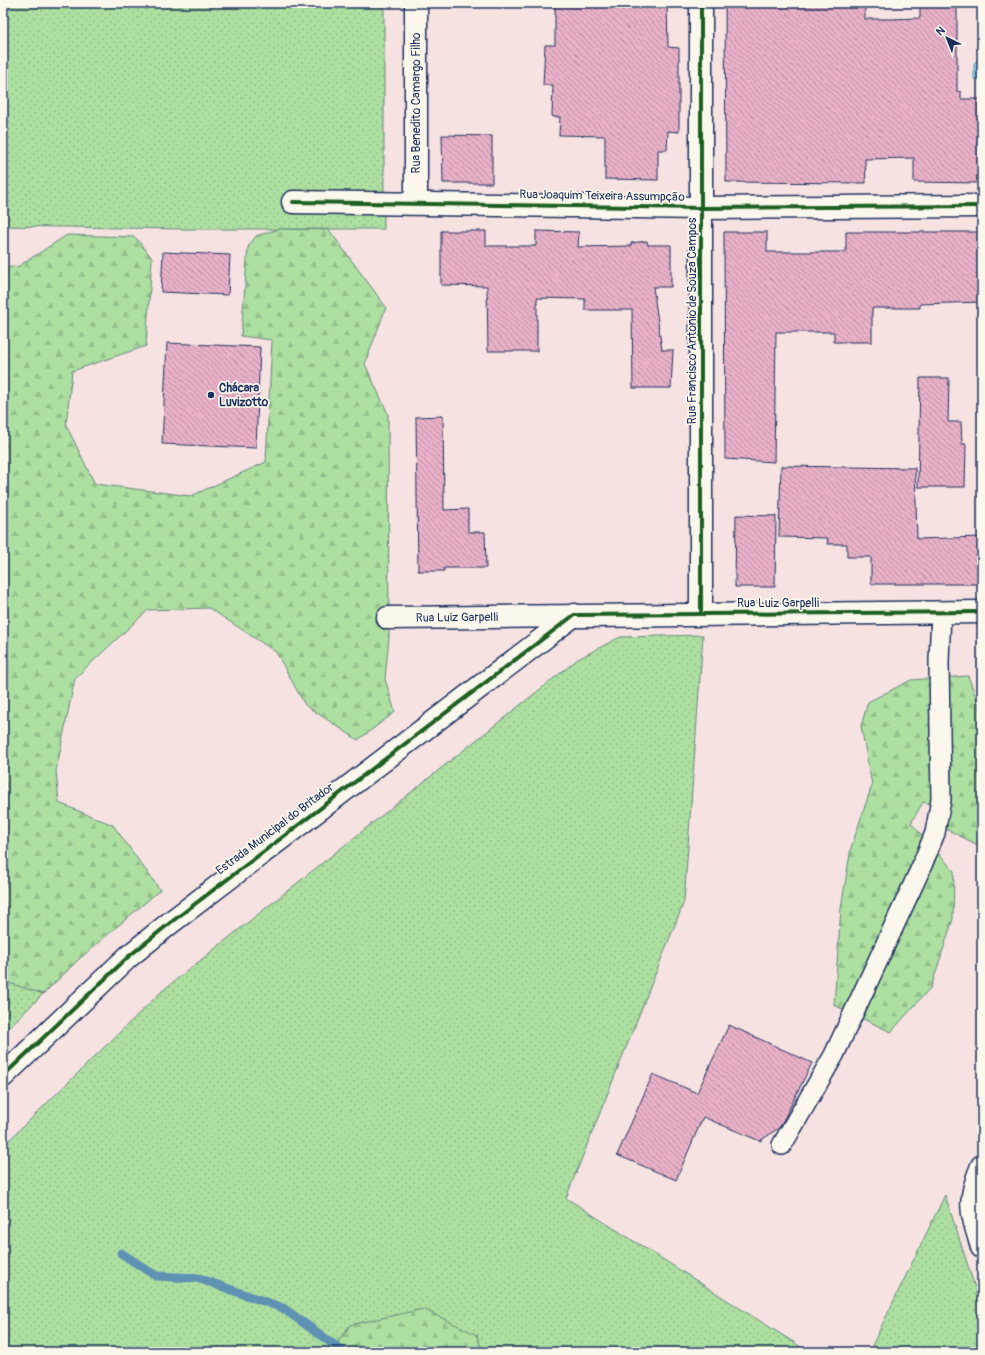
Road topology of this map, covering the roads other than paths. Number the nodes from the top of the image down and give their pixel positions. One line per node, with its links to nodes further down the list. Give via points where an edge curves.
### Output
1 (416, 3): 4 (street, Rua Benedito Camargo Filho)
2 (701, 3): 6 (street, Rua Francisco Antonio de Souza Campos)
3 (293, 202): 4 (street, Rua Joaquim Teixeira Assumpção)
4 (416, 202): 6 (street, Rua Joaquim Teixeira Assumpção)
5 (982, 206): 6 (street, Rua Joaquim Teixeira Assumpção)
6 (702, 208): 9 (street, Rua Francisco Antonio de Souza Campos)
7 (941, 612): 8 (street, Rua Luiz Garpelli); 9 (street, Rua Luiz Garpelli); 13 (lane, via 941,800 935,833 834,1055)
8 (982, 612)
9 (701, 614): 10 (street, Rua Luiz Garpelli)
10 (574, 615): 11 (street, Rua Luiz Garpelli); 12 (street, Estrada Municipal do Britador, via 170,923 128,957)
11 (388, 618)
12 (3, 1076)
13 (782, 1144)
14 (982, 1166): 15 (street, via 971,1198 971,1213)
15 (982, 1247)

